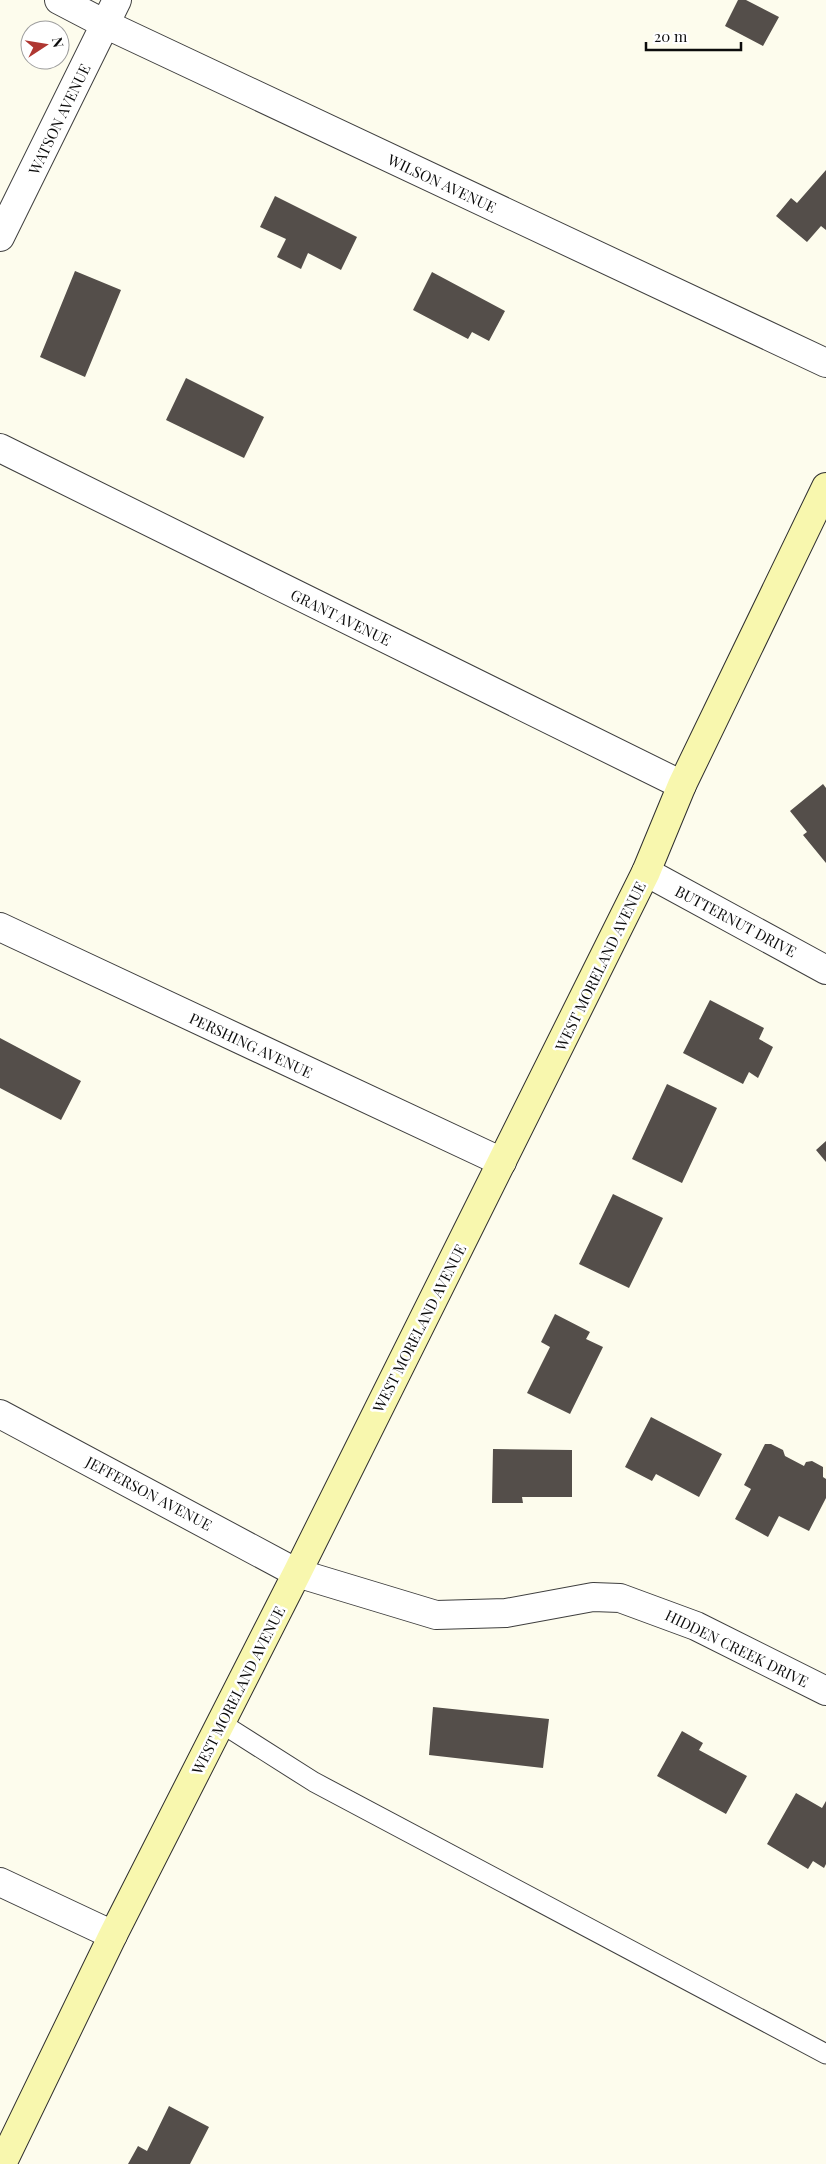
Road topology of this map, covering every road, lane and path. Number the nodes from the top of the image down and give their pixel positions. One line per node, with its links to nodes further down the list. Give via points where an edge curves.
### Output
1 (59, 0): 3 (street, WILSON AVENUE)
2 (117, 0): 3 (street, WATSON AVENUE)
3 (105, 24): 4 (street, WATSON AVENUE); 5 (street, WILSON AVENUE)
4 (0, 237)
5 (826, 363)
6 (0, 448): 8 (street, GRANT AVENUE)
7 (826, 488): 8 (street, WEST MORELAND AVENUE)
8 (682, 785): 9 (street, WEST MORELAND AVENUE)
9 (646, 872): 11 (street, BUTTERNUT DRIVE); 12 (street, WEST MORELAND AVENUE)
10 (0, 927): 12 (street, PERSHING AVENUE)
11 (826, 970)
12 (502, 1162): 14 (street, WEST MORELAND AVENUE)
13 (0, 1414): 14 (street, JEFFERSON AVENUE)
14 (297, 1572): 15 (street, HIDDEN CREEK DRIVE, via 436,1615 506,1613 593,1597 620,1598 696,1626); 16 (street, WEST MORELAND AVENUE)
15 (826, 1691)
16 (221, 1723): 18 (street, WEST MORELAND AVENUE); 19 (lane, via 314,1782)
17 (0, 1882): 18 (street)
18 (113, 1935): 20 (street, WEST MORELAND AVENUE)
19 (826, 2054)
20 (2, 2164)

